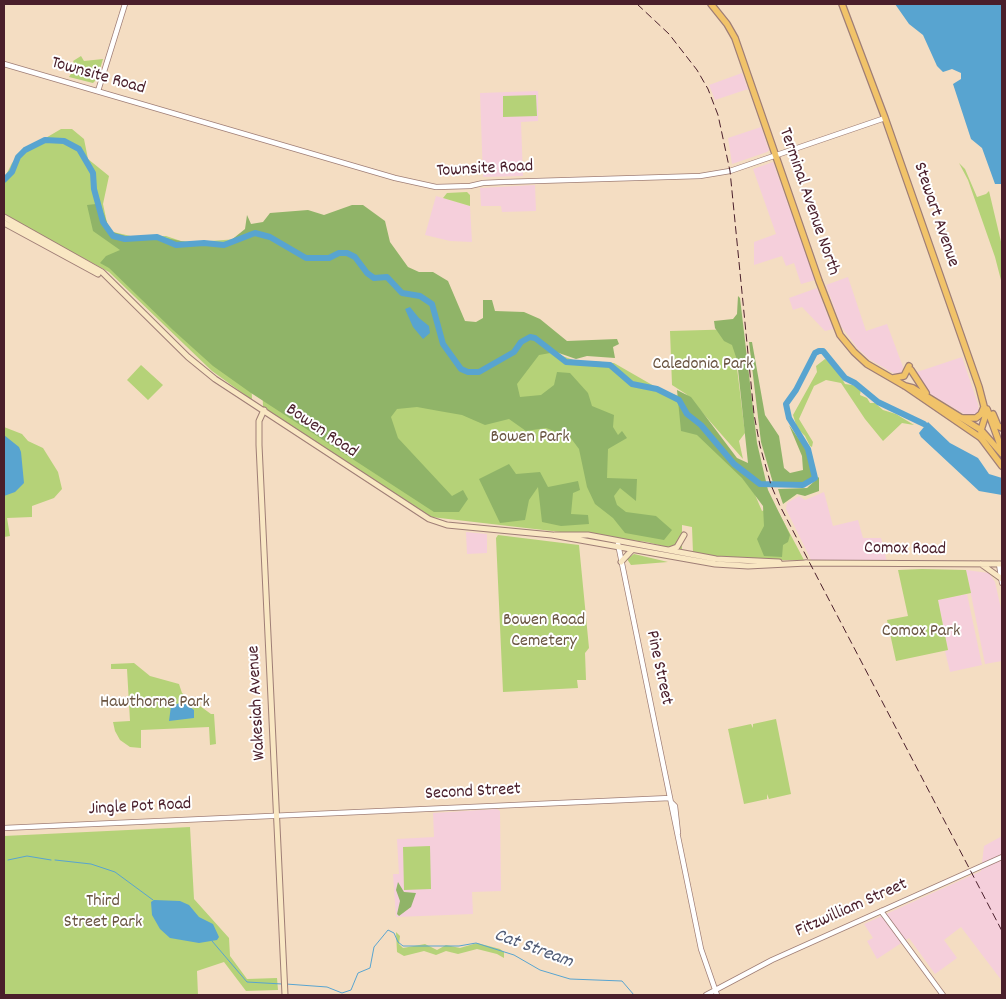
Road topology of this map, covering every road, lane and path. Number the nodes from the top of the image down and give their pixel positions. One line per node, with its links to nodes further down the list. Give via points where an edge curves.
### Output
1 (125, 4): 5 (street)
2 (711, 4): 7 (main road, Terminal Avenue North, via 735,38)
3 (842, 4): 6 (main road, Stewart Avenue)
4 (4, 64): 5 (street, Townsite Road)
5 (98, 91): 7 (street, Townsite Road, via 408,182 436,187 700,176 730,171)
6 (885, 118): 7 (street, Townsite Road); 13 (main road, Stewart Avenue)
7 (776, 154): 11 (main road, Terminal Avenue North, via 840,335 867,364)
8 (4, 217): 10 (main road, Bowen Road, via 90,265)
9 (4, 223): 10 (main road, Bowen Road)
10 (110, 280): 16 (main road, Bowen Road, via 188,357)
11 (891, 378): 12 (main road, Terminal Avenue North); 14 (main road, via 904,376 910,368)
12 (906, 386): 14 (main road, Terminal Avenue North); 20 (main road, Terminal Avenue North)
13 (979, 387): 15 (main road, Stewart Avenue); 18 (main road, via 998,426)
14 (930, 398): 17 (main road, Terminal Avenue North)
15 (984, 405): 17 (main road, via 976,418); 19 (main road, Stewart Avenue, via 986,418); 21 (main road)
16 (264, 410): 25 (main road, Bowen Road, via 429,519 447,525 552,535 588,535); 34 (main road, Wakesiah Avenue, via 259,421 259,444)
17 (962, 418): 19 (main road, Terminal Avenue North)
18 (1002, 428)
19 (980, 430): 20 (main road, Stewart Avenue); 22 (main road, Terminal Avenue North)
20 (981, 438): 23 (main road, Terminal Avenue North)
21 (1002, 450)
22 (1002, 454)
23 (1002, 466)
24 (684, 535): 27 (main road, via 677,547)
25 (618, 543): 26 (main road, Bowen Road); 27 (main road, Bowen Road); 29 (street, Pine Street)
26 (632, 550): 28 (main road, Bowen Road); 29 (main road)
27 (668, 550): 28 (main road, Bowen Road)
28 (687, 557): 30 (main road, Comox Road, via 748,566)
29 (621, 562): 33 (street, Pine Street)
30 (982, 564): 31 (main road, Comox Road); 32 (main road)
31 (1000, 564): 32 (street)
32 (1002, 581)
33 (671, 800): 34 (street, Second Street); 38 (street, Pine Street, via 702,949)
34 (277, 816): 35 (street, Jingle Pot Road); 39 (main road, Wakesiah Avenue)
35 (4, 828)
36 (1002, 857): 37 (street, Fitzwilliam Street)
37 (881, 911): 38 (street, Fitzwilliam Street, via 772,960); 41 (street)
38 (716, 993): 40 (street, Fitzwilliam Street)
39 (285, 995)
40 (706, 995)
41 (943, 995)

